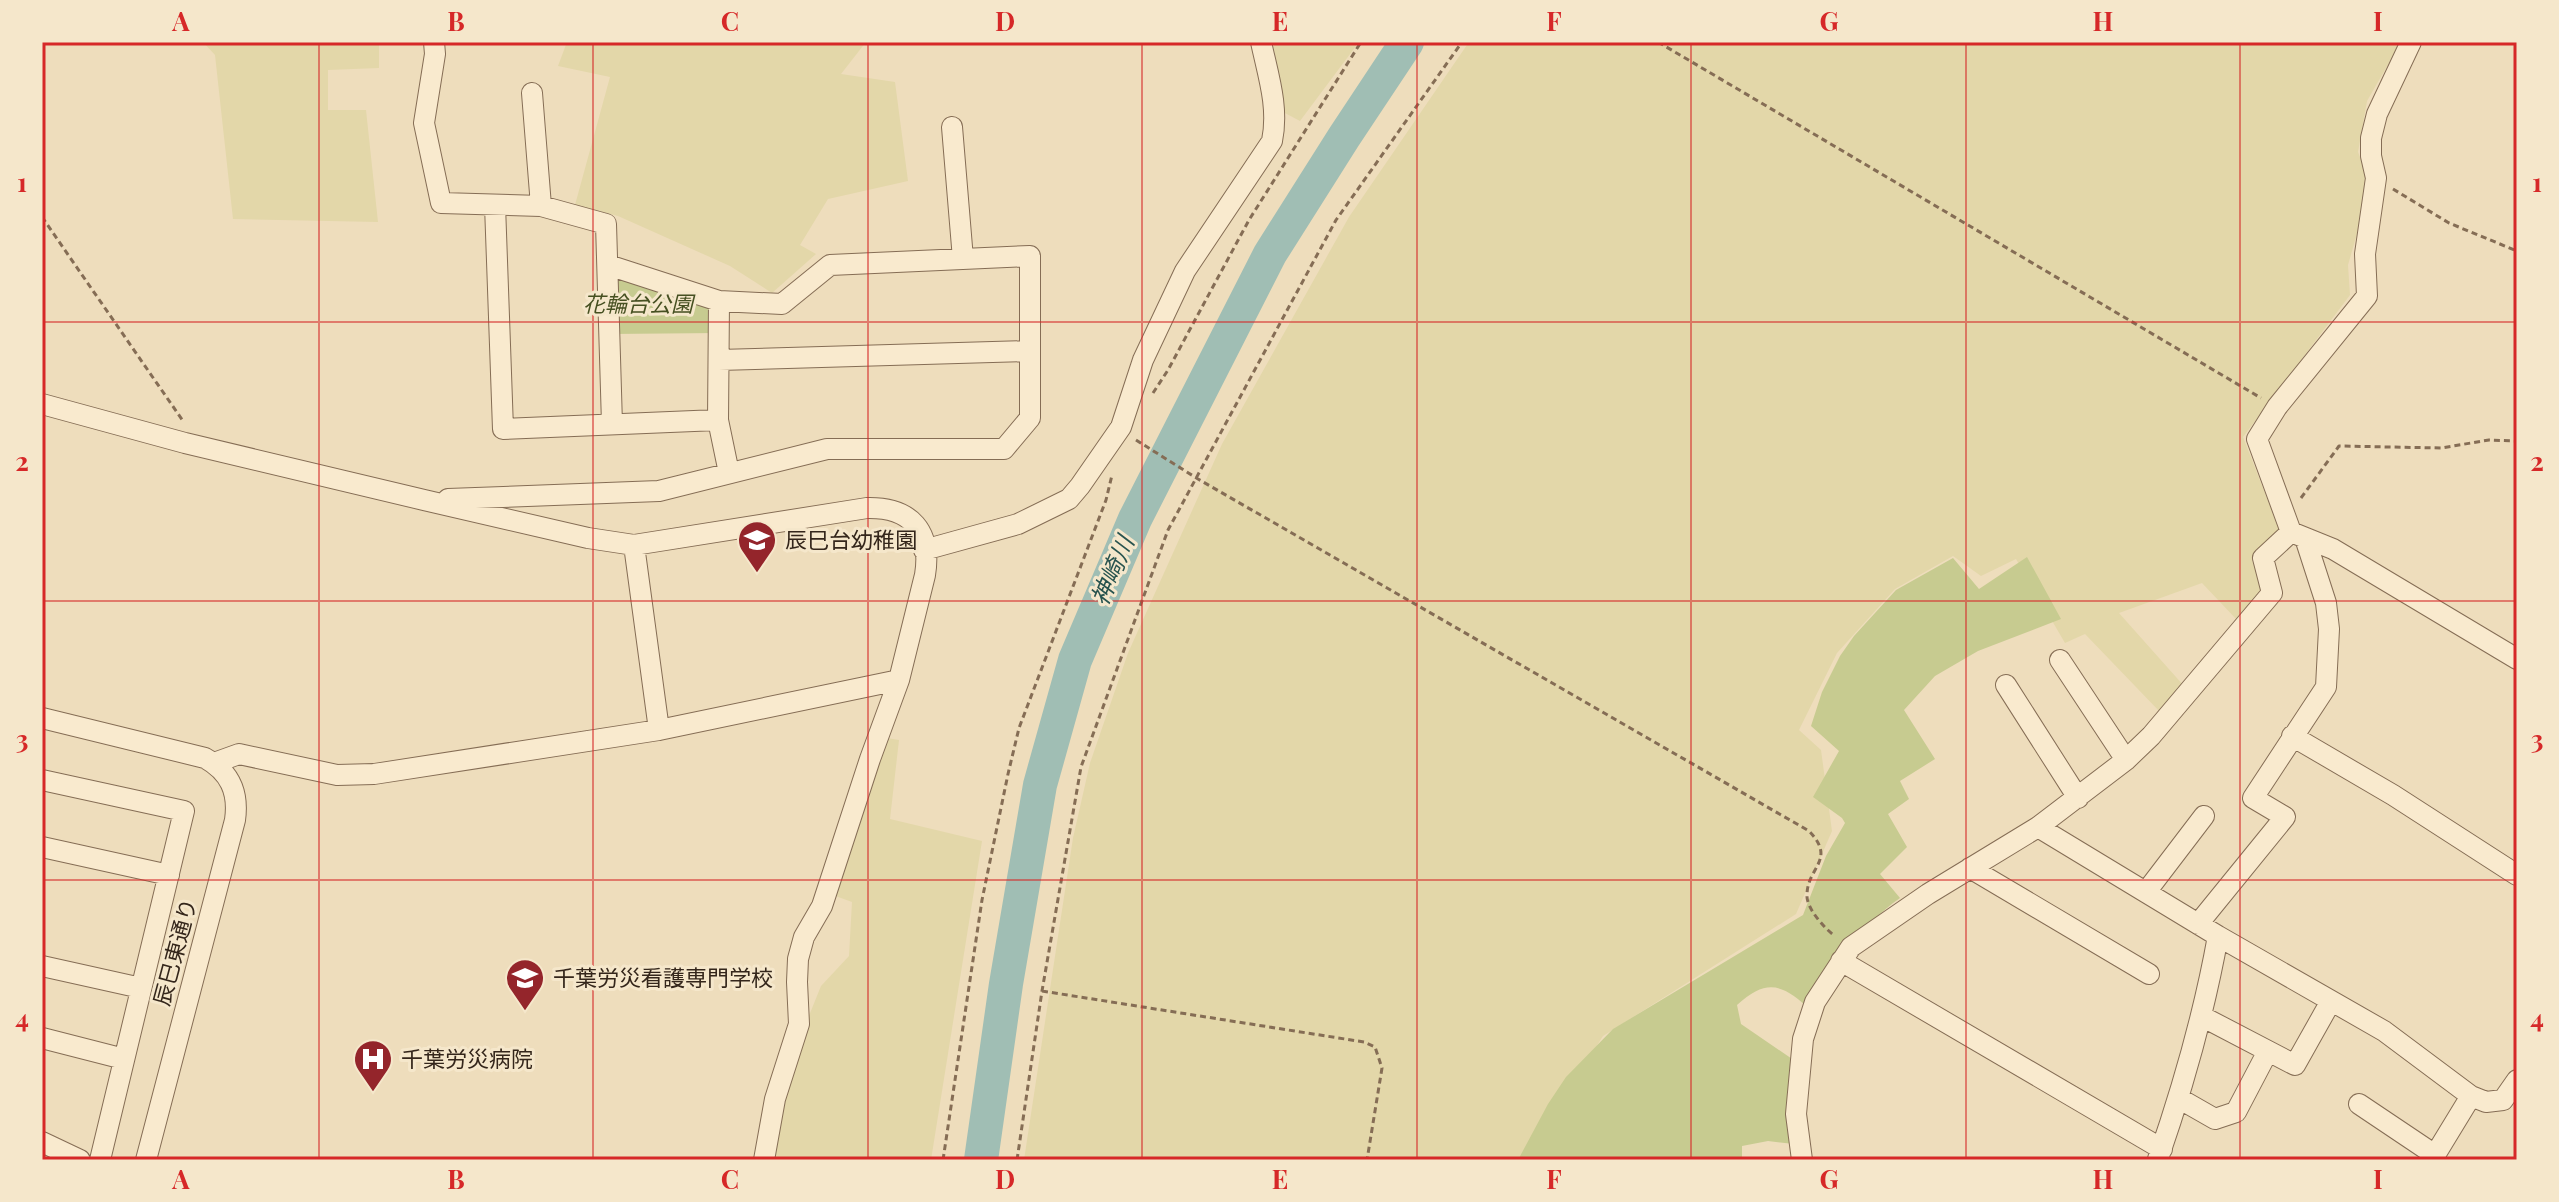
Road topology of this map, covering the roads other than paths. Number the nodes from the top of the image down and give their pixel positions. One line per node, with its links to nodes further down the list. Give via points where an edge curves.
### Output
1 (434, 42): 6 (street, via 424,123 441,203)
2 (1261, 42): 20 (street, via 1275,105 1272,141 1180,281 1143,360 1121,427 1069,499 1018,524)
3 (2411, 42): 18 (street, via 2371,138 2376,178 2365,254 2367,296 2257,439)
4 (532, 93): 7 (street)
5 (952, 127): 8 (street)
6 (495, 205): 7 (street); 15 (street, via 503,429)
7 (541, 206): 9 (street, via 606,224)
8 (963, 259): 10 (street, via 830,265 782,304); 11 (street, via 1030,256)
9 (608, 265): 10 (street); 15 (street)
10 (719, 301): 12 (street)
11 (1030, 351): 12 (street); 16 (street, via 1030,418 1004,449 827,449)
12 (719, 360): 14 (street)
13 (42, 404): 17 (street)
14 (718, 420): 15 (street); 16 (street)
15 (612, 424)
16 (729, 473): 17 (street, via 659,491)
17 (424, 500): 19 (street)
18 (2294, 530): 21 (street); 27 (street, via 2326,603 2329,629 2326,687); 28 (street, via 2263,558 2272,593)
19 (634, 545): 20 (street, via 886,508 912,520); 26 (street)
20 (924, 550): 23 (street, via 925,575)
21 (2517, 659)
22 (2060, 660): 28 (street)
23 (899, 680): 26 (street); 60 (street, via 822,906 804,937 798,959 799,1024 775,1099)
24 (2006, 685): 31 (street)
25 (42, 718): 29 (street)
26 (659, 730): 29 (street, via 374,774 337,775 239,754)
27 (2292, 736): 37 (street); 39 (street, via 2253,798 2285,817)
28 (2126, 760): 31 (street)
29 (214, 763): 59 (street, 辰巳東通り, via 236,794 235,820)
30 (42, 780): 36 (street, via 184,811)
31 (2078, 798): 33 (street)
32 (2204, 816): 38 (street)
33 (2038, 827): 35 (street); 38 (street)
34 (42, 847): 36 (street)
35 (1970, 868): 41 (street, via 1881,924); 43 (street)
36 (169, 875): 44 (street)
37 (2517, 875)
38 (2146, 892): 39 (street)
39 (2198, 924): 40 (street)
40 (2218, 936): 45 (street); 46 (street)
41 (1846, 954): 55 (street); 61 (street, via 1815,1002 1803,1039 1796,1114)
42 (42, 966): 44 (street)
43 (2149, 974)
44 (141, 988): 49 (street)
45 (2331, 1001): 48 (street, via 2295,1065); 51 (street, via 2384,1031)
46 (2203, 1017): 48 (street); 52 (street)
47 (42, 1038): 49 (street)
48 (2268, 1051): 52 (street, via 2236,1112 2215,1119)
49 (124, 1059): 58 (street)
50 (2517, 1080): 51 (street, via 2503,1100 2486,1102)
51 (2471, 1096): 56 (street)
52 (2180, 1099): 55 (street)
53 (2359, 1104): 56 (street)
54 (42, 1142): 57 (street)
55 (2160, 1154)
56 (2434, 1158)
57 (80, 1160)
58 (100, 1160)
59 (146, 1160)
60 (764, 1160)
61 (1802, 1160)

